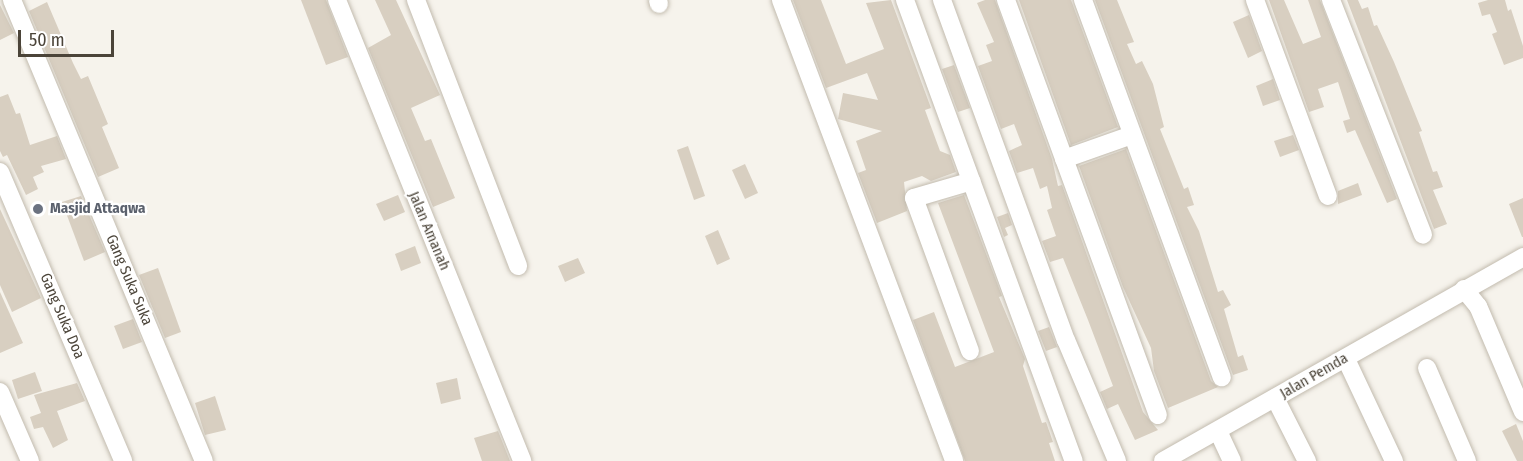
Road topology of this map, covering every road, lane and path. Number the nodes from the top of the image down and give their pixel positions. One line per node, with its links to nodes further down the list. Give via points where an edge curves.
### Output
1 (12, 0): 31 (street, Gang Suka Suka)
2 (337, 0): 32 (street, Jalan Amanah)
3 (416, 0): 18 (street)
4 (781, 0): 33 (street)
5 (905, 0): 14 (street)
6 (942, 0): 35 (street, via 1062,329)
7 (1006, 0): 12 (street)
8 (1083, 0): 11 (street)
9 (1255, 0): 15 (street)
10 (1331, 0): 16 (street)
11 (1132, 135): 12 (street); 23 (street)
12 (1064, 159): 27 (street)
13 (0, 172): 30 (street, Gang Suka Doa)
14 (972, 181): 20 (street, via 914,198); 34 (street)
15 (1328, 196)
16 (1422, 235)
17 (1523, 257): 19 (street, Jalan Pemda)
18 (518, 266)
19 (1464, 289): 21 (street, Jalan Pemda); 26 (street, via 1478,306)
20 (970, 351)
21 (1346, 359): 25 (street, Jalan Pemda); 39 (street)
22 (1427, 368): 40 (street)
23 (1222, 377)
24 (0, 392): 29 (street)
25 (1275, 399): 28 (street, Jalan Pemda); 38 (street)
26 (1523, 412)
27 (1158, 415)
28 (1218, 430): 36 (street, Jalan Pemda); 37 (street)
29 (30, 461)
30 (123, 461)
31 (204, 461)
32 (522, 461)
33 (954, 461)
34 (1074, 461)
35 (1117, 461)
36 (1163, 461)
37 (1232, 461)
38 (1307, 461)
39 (1394, 461)
40 (1467, 461)

